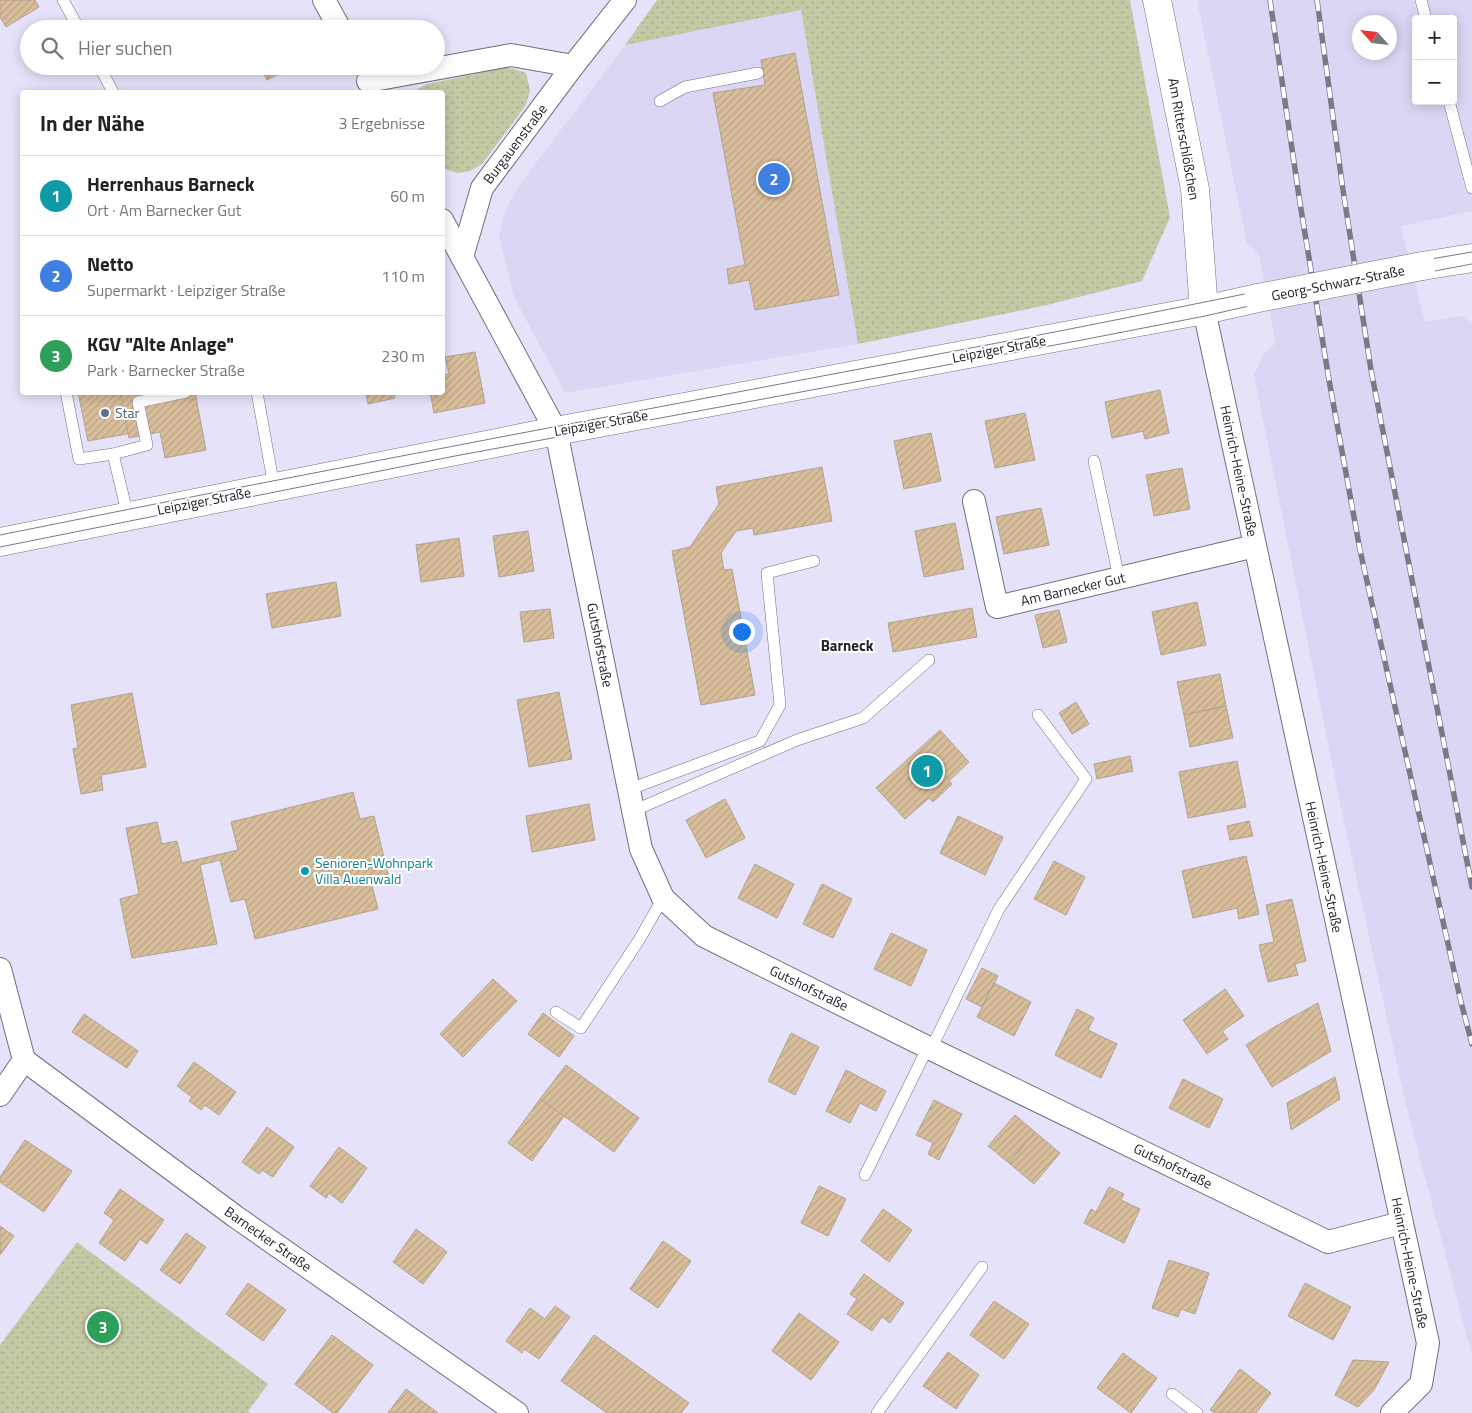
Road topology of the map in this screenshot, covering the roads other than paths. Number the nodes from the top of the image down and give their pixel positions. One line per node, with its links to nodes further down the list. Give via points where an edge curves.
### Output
1 (63, 0): 7 (lane)
2 (324, 0): 8 (street)
3 (625, 0): 9 (street, Burgauenstraße)
4 (1157, 0): 22 (street, Am Ritterschlößchen, via 1196,189)
5 (1421, 0): 6 (lane)
6 (1425, 15)
7 (74, 20)
8 (335, 20)
9 (572, 66): 10 (street, via 511,55); 20 (street, Burgauenstraße, via 482,188)
10 (445, 67)
11 (758, 73): 16 (lane, via 685,88)
12 (104, 75): 15 (lane)
13 (397, 75): 14 (street)
14 (368, 80)
15 (112, 90)
16 (660, 101)
17 (1450, 105): 18 (lane)
18 (1472, 188)
19 (445, 226): 20 (street)
20 (462, 257): 26 (street)
21 (1472, 258): 22 (street, Georg-Schwarz-Straße, bridge)
22 (1204, 310): 26 (street, Leipziger Straße); 33 (street, Heinrich-Heine-Straße)
23 (67, 395): 27 (lane, via 79,459)
24 (172, 395): 27 (lane, via 138,402 147,445)
25 (258, 395): 29 (lane)
26 (556, 431): 29 (street, Leipziger Straße); 38 (street, Gutshofstraße)
27 (114, 454): 31 (lane)
28 (1094, 460): 35 (lane)
29 (274, 487): 31 (street, Leipziger Straße)
30 (974, 501): 35 (street, Am Barnecker Gut, via 996,607)
31 (128, 516): 32 (street, Leipziger Straße)
32 (0, 542)
33 (1255, 546): 35 (street, Am Barnecker Gut); 46 (street, Heinrich-Heine-Straße)
34 (814, 561): 38 (lane, via 767,573 780,705 760,741)
35 (1119, 578)
36 (928, 660): 38 (lane, via 863,718)
37 (1038, 715): 42 (lane, via 1086,779 999,909)
38 (632, 800): 39 (street, Gutshofstraße, via 641,849)
39 (663, 898): 41 (lane, via 581,1028); 42 (street, Gutshofstraße, via 704,936)
40 (0, 969): 43 (street)
41 (556, 1012)
42 (930, 1048): 45 (lane); 46 (street, Gutshofstraße, via 1328,1242)
43 (24, 1060): 44 (street); 49 (street, Barnecker Straße, via 236,1217)
44 (0, 1095)
45 (865, 1175)
46 (1401, 1223): 52 (street, Heinrich-Heine-Straße, via 1428,1343 1421,1384)
47 (982, 1267): 50 (lane)
48 (1172, 1394): 51 (lane)
49 (517, 1413)
50 (877, 1413)
51 (1197, 1413)
52 (1392, 1413)

